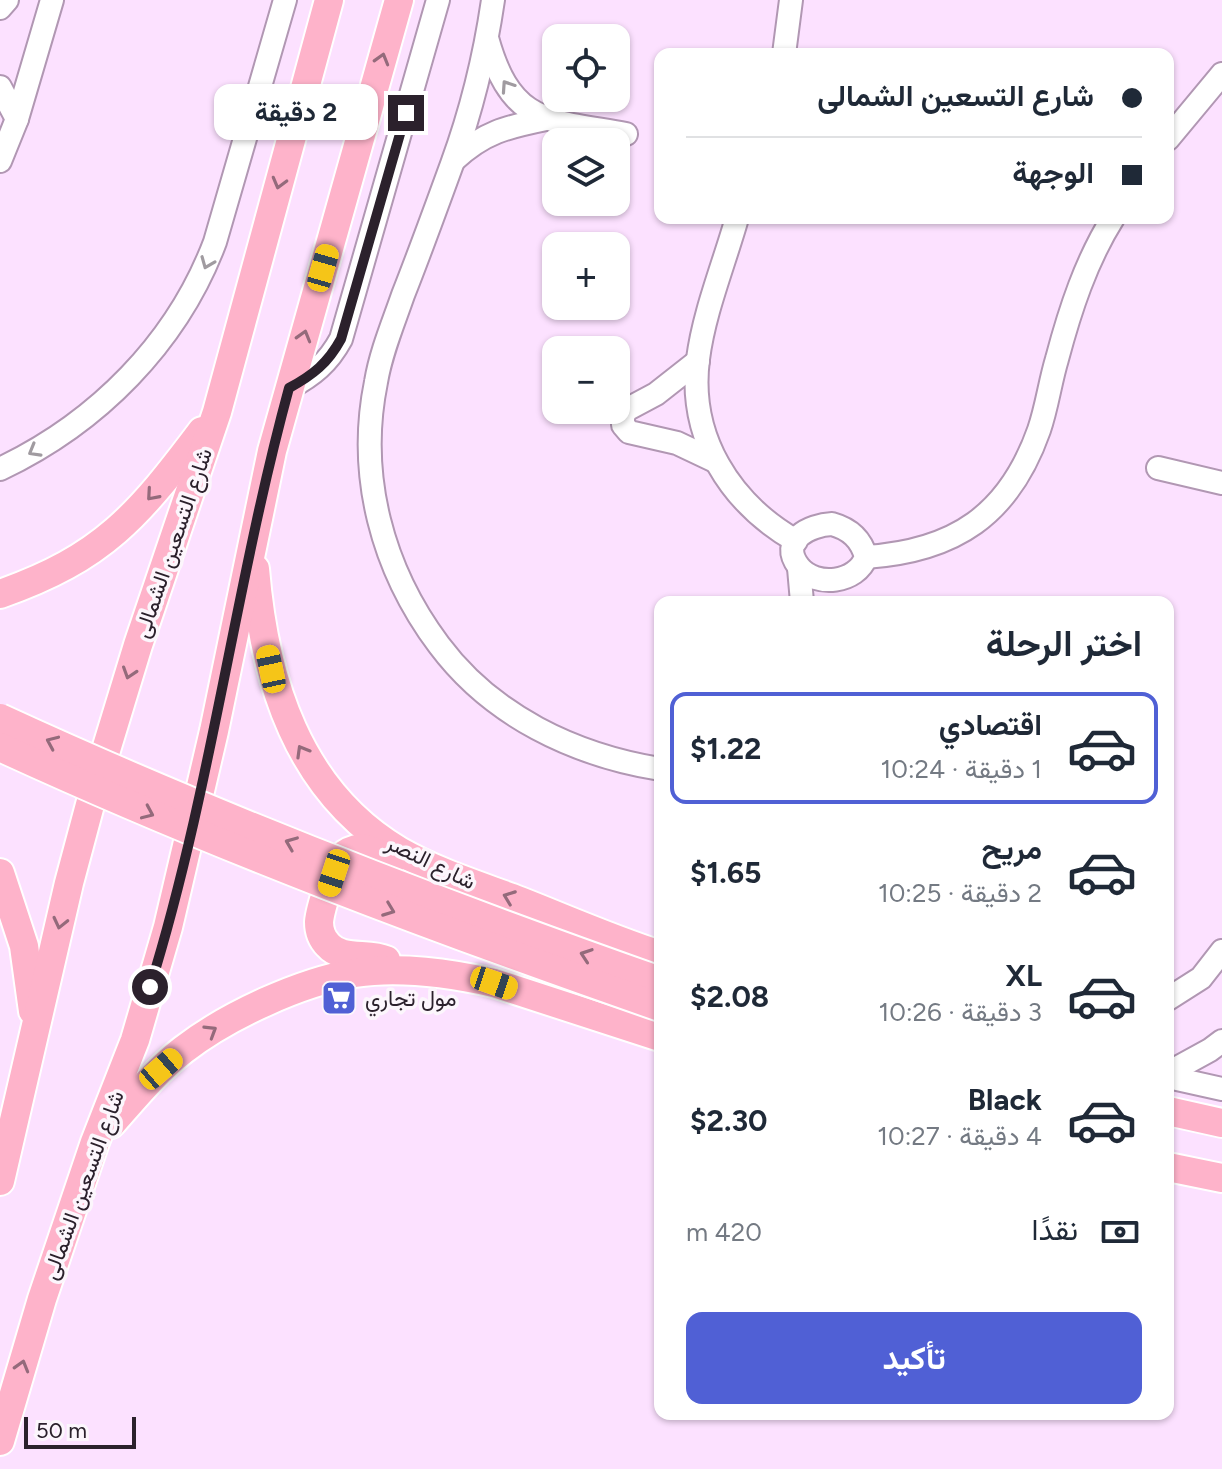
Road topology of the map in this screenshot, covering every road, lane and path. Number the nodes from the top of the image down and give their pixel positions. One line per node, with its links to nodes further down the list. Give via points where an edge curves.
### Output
1 (7, 0): 9 (street)
2 (52, 0): 14 (street)
3 (285, 0): 27 (street, one-way to 27, via 215,242 191,295 144,361 105,400 51,441)
4 (329, 0): 24 (main road, شارع التسعين الشمالى, one-way to 24)
5 (399, 0): 23 (main road, شارع التسعين الشمالى, one-way to 5)
6 (438, 0): 23 (street, via 341,339 318,371)
7 (493, 0): 10 (street)
8 (791, 0): 11 (street)
9 (0, 8)
10 (487, 38): 15 (street, one-way to 10, via 523,106 505,86); 18 (street)
11 (785, 48)
12 (1222, 74): 17 (street)
13 (0, 87): 14 (street)
14 (17, 119): 19 (street)
15 (546, 119): 16 (street); 18 (street, via 489,133)
16 (594, 128)
17 (1174, 132)
18 (453, 160): 39 (street, via 376,382 370,430 373,490 391,561 432,635 499,705 562,742)
19 (0, 161)
20 (735, 224): 22 (street)
21 (1110, 224): 31 (street, via 1069,315 1041,427 1009,491 975,524 943,542 918,551)
22 (698, 361): 25 (street, via 699,412); 25 (street, via 667,387 626,410 623,425 629,432 677,443)
23 (289, 388): 29 (main road, شارع التسعين الشمالى)
24 (217, 412): 34 (main road, one-way to 34, via 156,491 112,536 56,572); 48 (main road, شارع التسعين الشمالى, one-way to 48, via 95,786)
25 (715, 461): 30 (street, via 741,499)
26 (1158, 468): 28 (street)
27 (0, 469)
28 (1222, 483)
29 (252, 541): 40 (main road, شارع النصر, one-way to 29, via 398,850 360,822 328,790 303,753 276,691); 56 (main road, شارع التسعين الشمالى, via 174,906 135,1040)
30 (796, 541): 31 (street, via 811,526 832,524 851,531); 32 (street)
31 (866, 557): 33 (street, via 859,571)
32 (799, 568): 33 (street, via 823,579); 35 (street)
33 (846, 578): 36 (street)
34 (0, 594)
35 (801, 596)
36 (836, 596)
37 (0, 718): 45 (main road, one-way to 37, bridge, via 355,869)
38 (0, 747): 47 (main road, one-way to 47, bridge, via 344,893)
39 (654, 768)
40 (440, 871): 42 (main road, شارع النصر, one-way to 40); 44 (main road, via 420,871 370,848 349,851 336,866 320,917 324,941 341,954 380,958)
41 (0, 873): 48 (main road, via 24,946)
42 (654, 950)
43 (1222, 951): 46 (street, via 1201,978)
44 (398, 971): 49 (main road, via 494,983); 56 (main road, one-way to 44, via 161,1069 230,1020 322,982 355,973)
45 (654, 979)
46 (1174, 995)
47 (654, 1005)
48 (35, 1034): 59 (main road, شارع التسعين الشمالى)
49 (654, 1035)
50 (1222, 1041): 51 (street)
51 (1174, 1071)
52 (1174, 1077): 53 (street)
53 (1222, 1089)
54 (1174, 1112): 55 (main road)
55 (1222, 1123)
56 (95, 1142): 60 (main road, شارع التسعين الشمالى, one-way to 56)
57 (1174, 1168): 58 (main road)
58 (1222, 1178)
59 (0, 1181)
60 (0, 1441)

